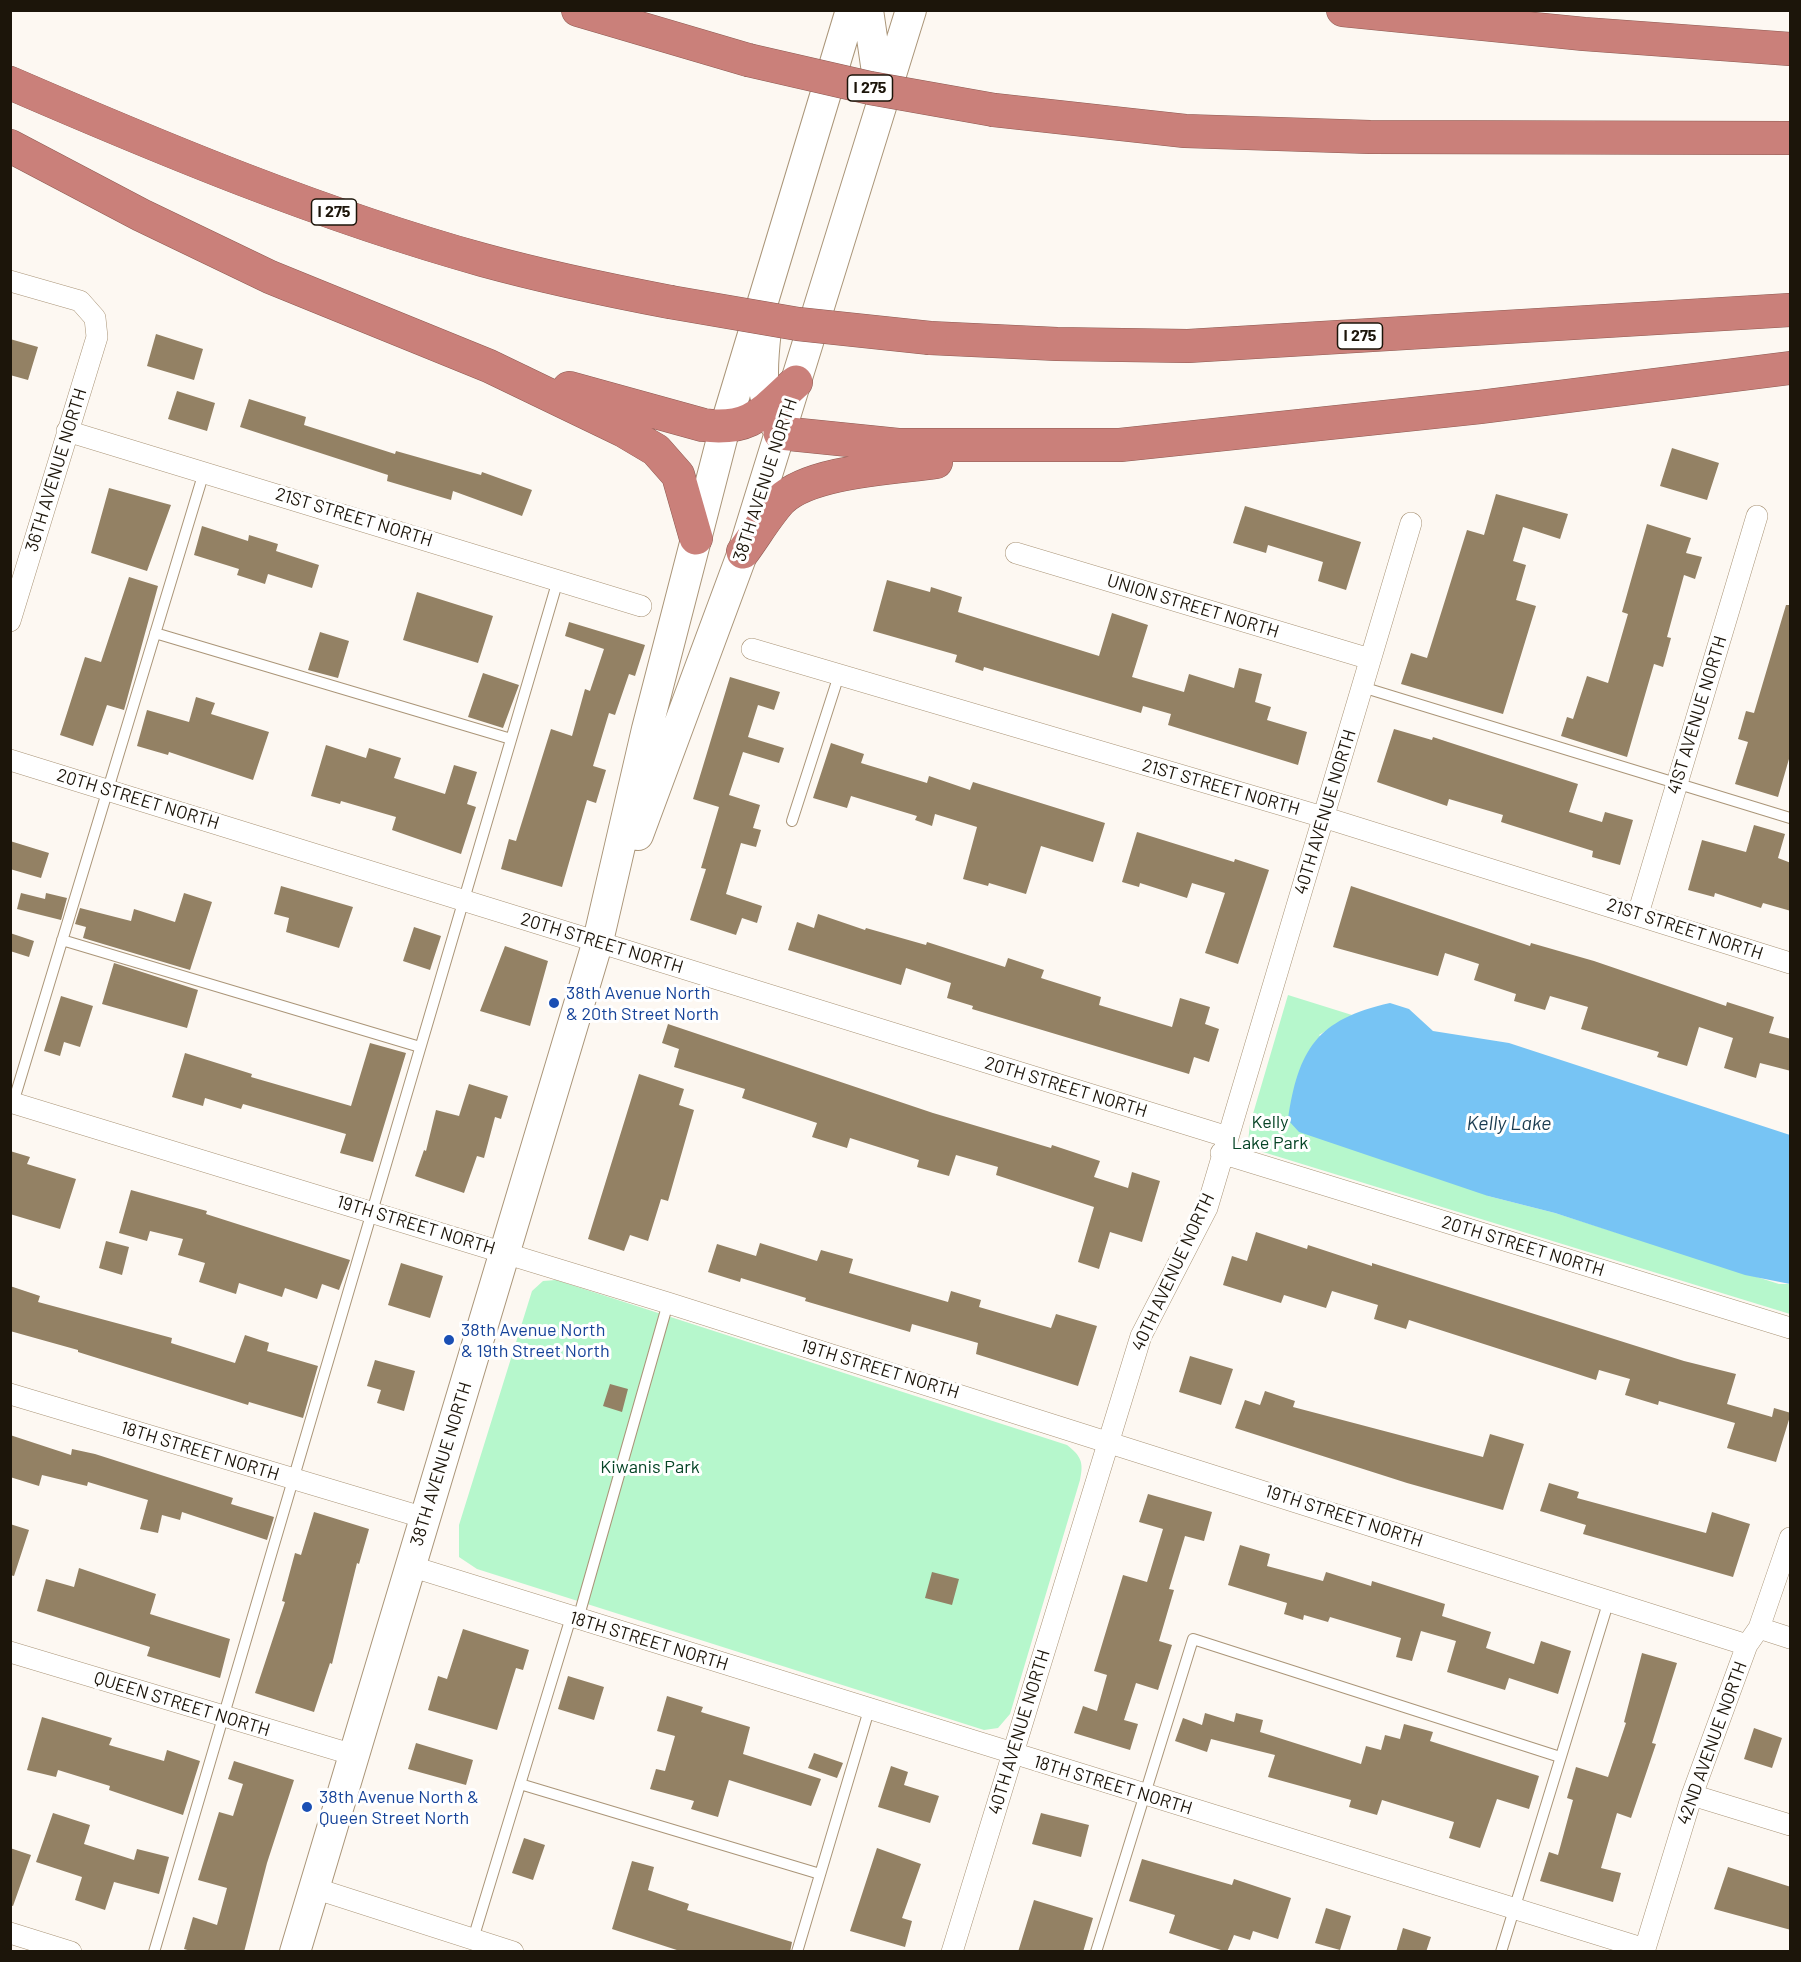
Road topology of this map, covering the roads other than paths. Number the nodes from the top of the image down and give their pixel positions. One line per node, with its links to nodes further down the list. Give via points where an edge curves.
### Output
1 (578, 10): 9 (highway, I 275, bridge, via 748,60 870,88 994,110 1197,132 1370,137)
2 (851, 10): 11 (main road, 38TH AVENUE NORTH)
3 (868, 10): 8 (main road)
4 (911, 10): 8 (main road, 38TH AVENUE NORTH)
5 (1343, 10): 6 (highway)
6 (1791, 50)
7 (10, 83): 13 (highway, I 275, bridge, via 241,178 505,266 563,281 798,324 930,338 1188,346)
8 (882, 105): 16 (main road, 38TH AVENUE NORTH)
9 (1791, 138)
10 (10, 146): 14 (highway, via 270,277)
11 (771, 274): 17 (main road, via 763,393); 18 (main road, 38TH AVENUE NORTH)
12 (10, 281): 19 (street, 36TH AVENUE NORTH, via 80,302 94,318 97,337)
13 (1791, 310)
14 (489, 366): 18 (highway); 24 (highway, via 656,450 678,475)
15 (1791, 368): 20 (highway, via 1480,407 1120,445)
16 (796, 382): 17 (highway)
17 (773, 421): 18 (highway, via 753,420); 20 (highway, via 898,445); 25 (main road, 38TH AVENUE NORTH)
18 (725, 428): 24 (main road, 38TH AVENUE NORTH)
19 (67, 431): 21 (street, 21ST STREET NORTH); 27 (street, 36TH AVENUE NORTH)
20 (1052, 446): 25 (highway, via 848,473 812,483 782,499)
21 (204, 472): 28 (street, 21ST STREET NORTH); 31 (lane)
22 (1757, 516): 38 (street, 41ST AVENUE NORTH)
23 (1411, 523): 33 (street, 40TH AVENUE NORTH)
24 (696, 538): 46 (main road, 38TH AVENUE NORTH)
25 (743, 552): 46 (main road, 38TH AVENUE NORTH)
26 (1016, 553): 33 (street, UNION STREET NORTH)
27 (19, 562): 30 (street, 36TH AVENUE NORTH)
28 (558, 580): 29 (street, 21ST STREET NORTH); 36 (lane)
29 (640, 606)
30 (10, 621)
31 (155, 633): 36 (lane); 39 (lane)
32 (752, 650): 34 (street, 21ST STREET NORTH)
33 (1370, 659): 35 (street, 40TH AVENUE NORTH)
34 (839, 675): 40 (street, 21ST STREET NORTH); 42 (lane)
35 (1362, 687): 38 (lane); 40 (street, 40TH AVENUE NORTH)
36 (511, 739): 43 (lane)
37 (10, 760): 39 (street, 20TH STREET NORTH)
38 (1677, 784): 41 (lane); 44 (street, 41ST AVENUE NORTH)
39 (106, 789): 43 (street, 20TH STREET NORTH); 45 (lane)
40 (1323, 817): 44 (street, 21ST STREET NORTH); 50 (street, 40TH AVENUE NORTH)
41 (1791, 818)
42 (792, 820)
43 (463, 900): 46 (street, 20TH STREET NORTH); 48 (lane)
44 (1638, 914): 47 (street, 21ST STREET NORTH)
45 (62, 940): 48 (lane); 49 (lane)
46 (598, 941): 50 (street, 20TH STREET NORTH); 52 (main road, 38TH AVENUE NORTH)
47 (1791, 963)
48 (420, 1047): 51 (lane)
49 (12, 1103): 51 (street, 19TH STREET NORTH)
50 (1225, 1145): 54 (street, 20TH STREET NORTH); 56 (street, 40TH AVENUE NORTH, via 1207,1208 1141,1336)
51 (372, 1212): 52 (street, 19TH STREET NORTH); 57 (lane)
52 (505, 1252): 53 (street, 19TH STREET NORTH); 58 (main road, 38TH AVENUE NORTH)
53 (668, 1303): 56 (street, 19TH STREET NORTH); 62 (lane)
54 (1791, 1328)
55 (10, 1394): 57 (street, 18TH STREET NORTH)
56 (1109, 1441): 61 (street, 19TH STREET NORTH); 68 (street, 40TH AVENUE NORTH)
57 (294, 1479): 58 (street, 18TH STREET NORTH); 67 (lane)
58 (425, 1518): 60 (main road, 38TH AVENUE NORTH)
59 (1791, 1538): 63 (street, 42ND AVENUE NORTH)
60 (410, 1566): 62 (street, 18TH STREET NORTH); 69 (main road, 38TH AVENUE NORTH)
61 (1609, 1600): 63 (street, 19TH STREET NORTH); 70 (lane)
62 (575, 1618): 66 (street, 18TH STREET NORTH); 71 (lane)
63 (1753, 1636): 64 (street, 19TH STREET NORTH); 72 (street, 42ND AVENUE NORTH)
64 (1791, 1638)
65 (10, 1652): 67 (street, QUEEN STREET NORTH)
66 (869, 1710): 68 (street, 18TH STREET NORTH); 75 (lane)
67 (224, 1716): 69 (street, QUEEN STREET NORTH); 82 (lane)
68 (1012, 1754): 73 (street, 18TH STREET NORTH); 86 (street, 40TH AVENUE NORTH)
69 (354, 1755): 76 (main road, 38TH AVENUE NORTH)
70 (1560, 1757): 73 (lane, via 1193,1639); 77 (lane)
71 (520, 1784): 75 (lane); 79 (lane)
72 (1692, 1795): 74 (street); 80 (street, 42ND AVENUE NORTH)
73 (1146, 1796): 77 (street, 18TH STREET NORTH); 87 (lane)
74 (1791, 1825)
75 (820, 1874): 85 (lane)
76 (314, 1888): 79 (street); 83 (main road, 38TH AVENUE NORTH)
77 (1513, 1909): 80 (street, 18TH STREET NORTH); 88 (lane)
78 (10, 1933): 81 (street)
79 (473, 1939): 84 (street)
80 (1644, 1950)
81 (71, 1952)
82 (154, 1952)
83 (295, 1952)
84 (513, 1952)
85 (797, 1952)
86 (952, 1952)
87 (1096, 1952)
88 (1501, 1952)

